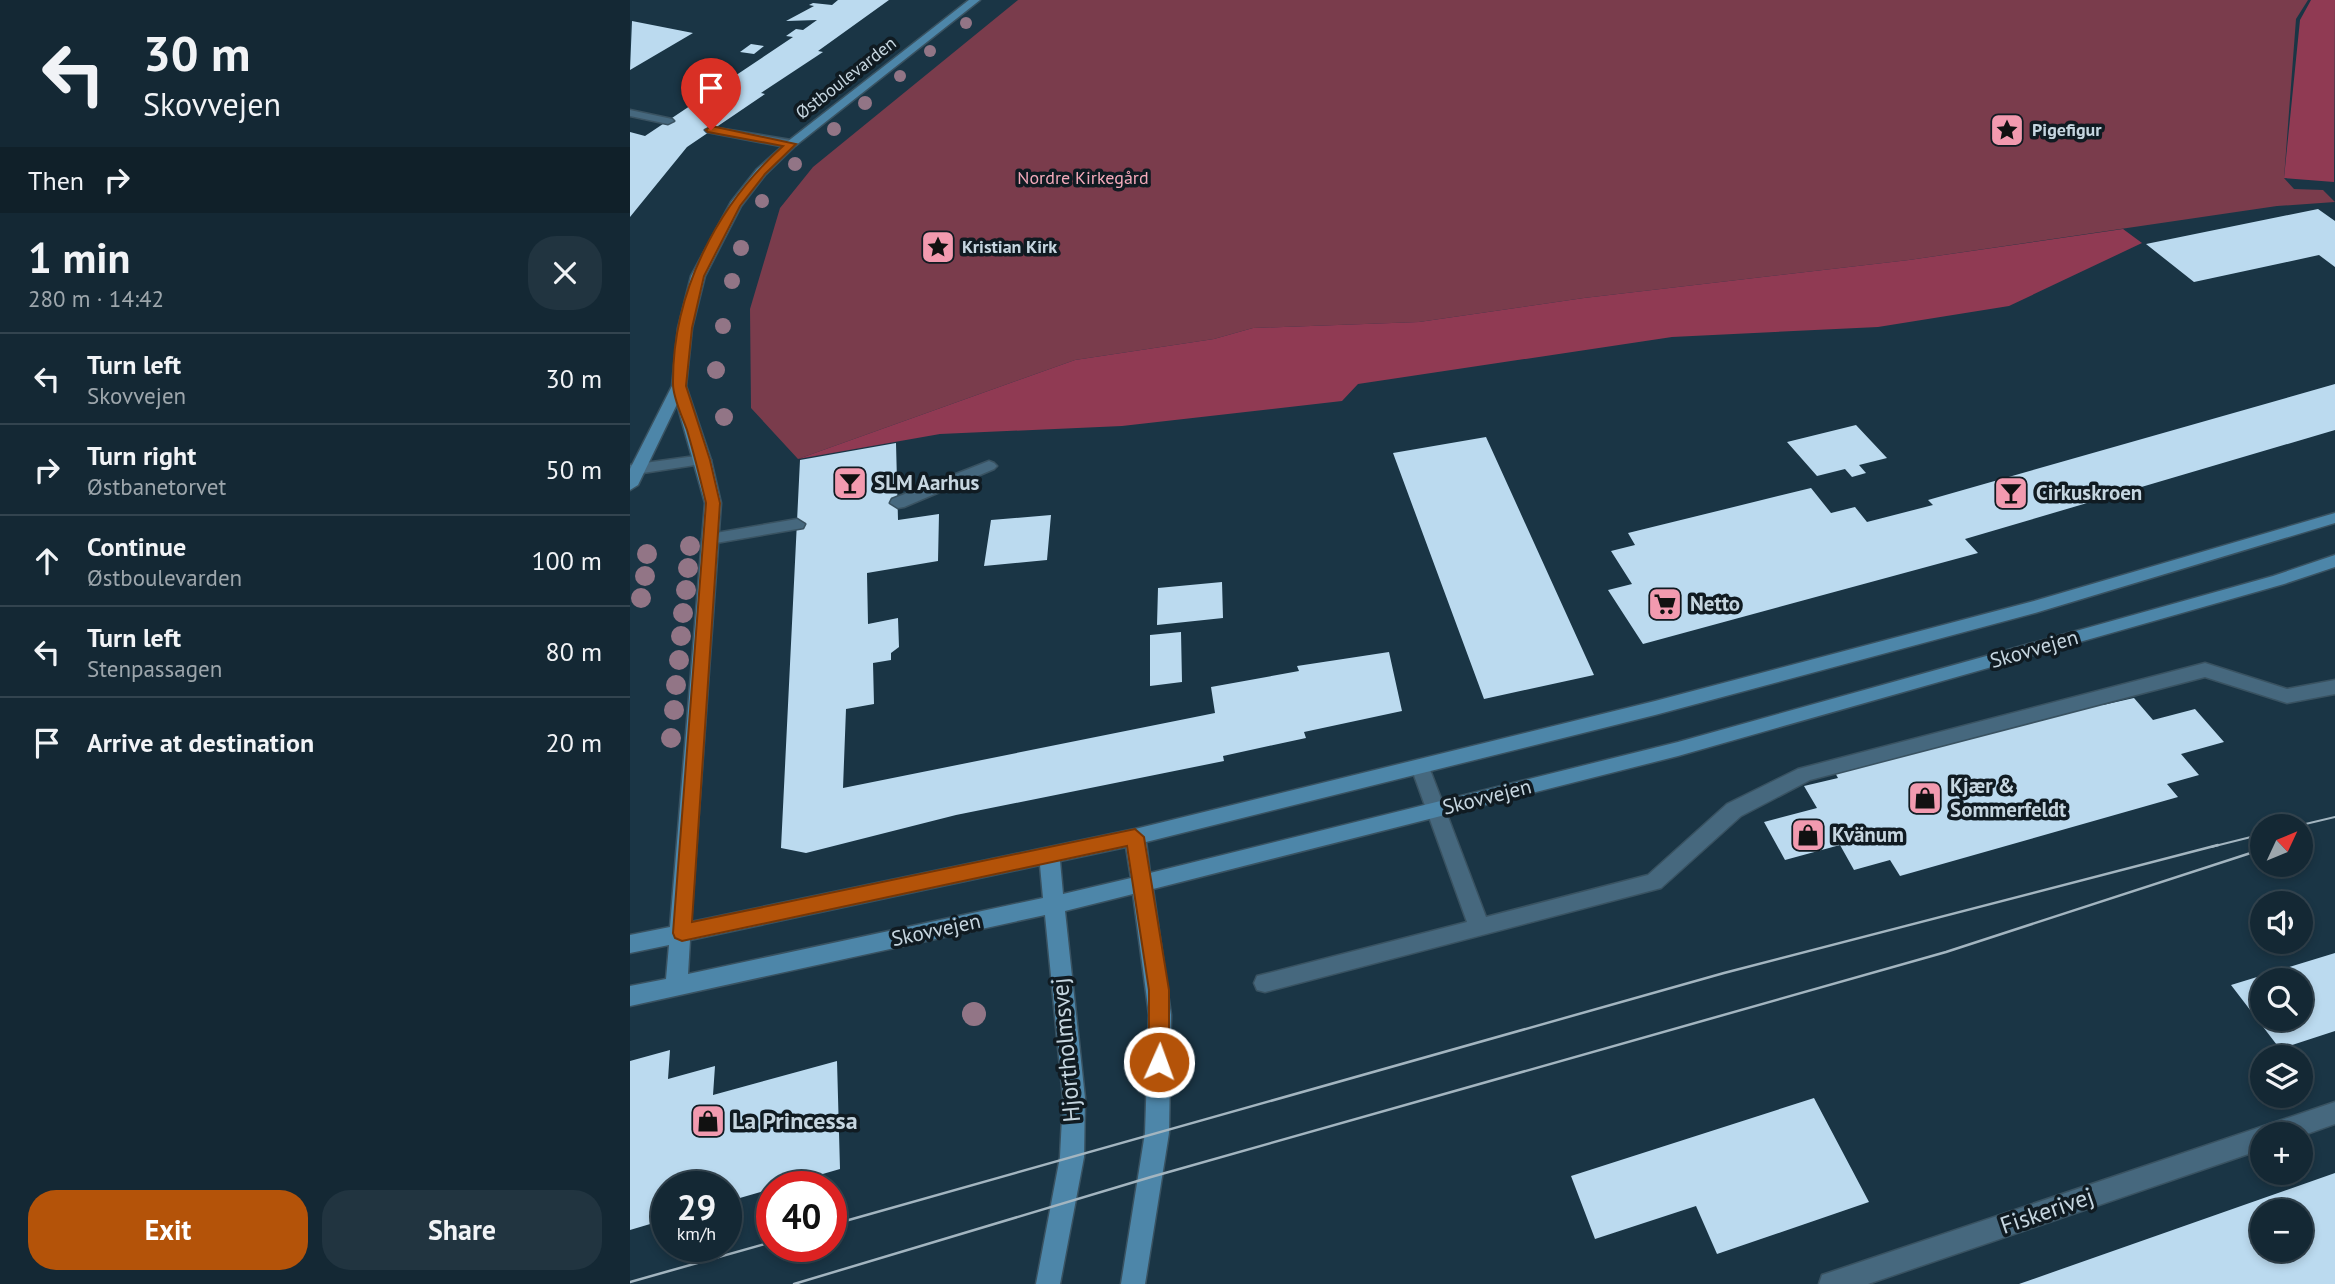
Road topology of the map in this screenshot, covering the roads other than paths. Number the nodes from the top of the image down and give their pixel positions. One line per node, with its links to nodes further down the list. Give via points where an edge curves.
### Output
1 (975, 0): 5 (street, Østboulevarden)
2 (630, 113): 3 (street)
3 (668, 121)
4 (711, 130): 5 (street)
5 (791, 144): 6 (street, Østboulevarden, via 734,205 698,276 685,328)
6 (679, 386): 7 (street); 9 (street)
7 (703, 460): 9 (street); 13 (street, via 713,503)
8 (989, 466): 10 (street)
9 (632, 475)
10 (898, 503)
11 (2335, 518): 16 (street, Skovvejen, via 2035,607)
12 (797, 524): 13 (street)
13 (710, 539): 23 (street)
14 (2335, 561): 17 (street, Skovvejen, via 1678,749)
15 (2335, 687): 22 (street, via 2287,696 2206,670 1805,774 1734,810 1654,882)
16 (1420, 767): 17 (street); 18 (street, Skovvejen)
17 (1435, 810): 20 (street, Skovvejen); 22 (street)
18 (1135, 837): 19 (street, Skovvejen); 20 (street)
19 (1049, 855): 21 (street, Hjortholmsvej); 23 (street, Skovvejen)
20 (1141, 883): 21 (street, Skovvejen); 32 (street, via 1160,1015 1157,1133)
21 (1052, 905): 26 (street, Skovvejen); 31 (street, Hjortholmsvej, via 1074,1098 1072,1157)
22 (1479, 928): 25 (street)
23 (682, 933): 24 (street, Skovvejen); 26 (street)
24 (630, 944)
25 (1265, 983)
26 (676, 985): 27 (street, Skovvejen)
27 (630, 996)
28 (2335, 1113): 29 (street)
29 (2309, 1122)
30 (2250, 1142): 33 (street, Fiskerivej)
31 (1048, 1284)
32 (1133, 1284)
33 (1831, 1284)

